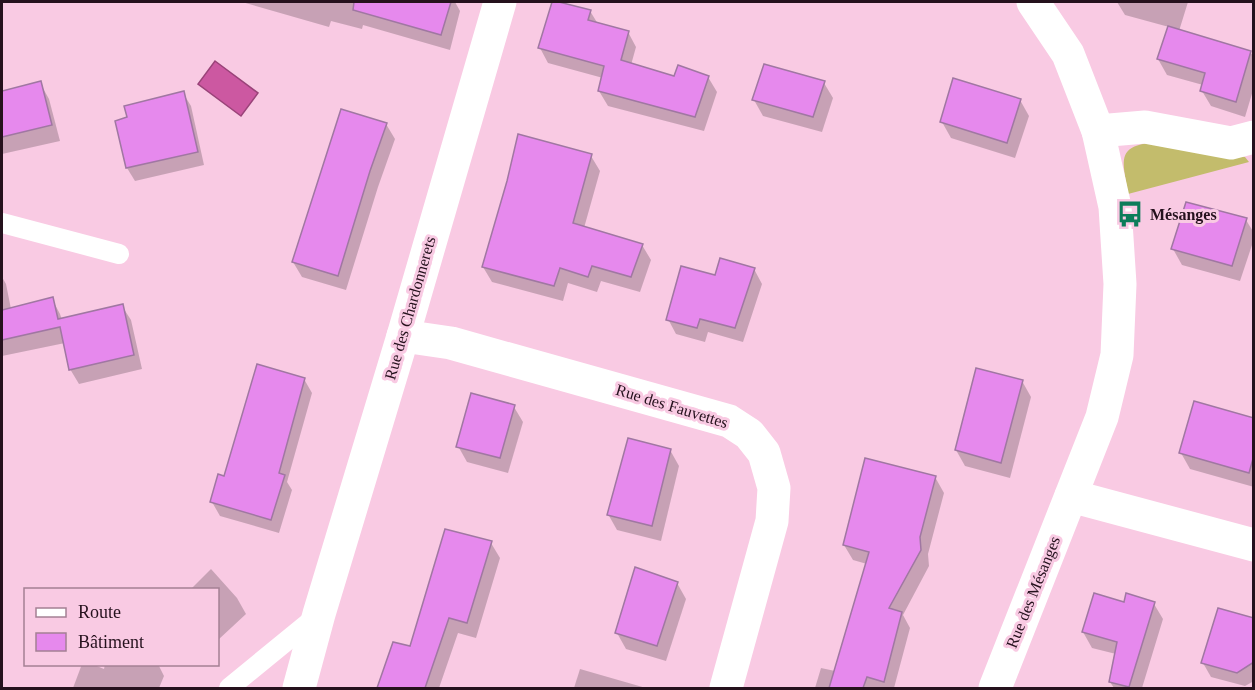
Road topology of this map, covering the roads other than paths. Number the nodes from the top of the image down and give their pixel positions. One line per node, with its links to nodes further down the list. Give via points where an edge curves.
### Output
1 (500, 2): 7 (street, Rue des Chardonnerets)
2 (1033, 2): 3 (street, Rue des Mésanges, via 1068,54)
3 (1098, 131): 4 (street, via 1145,127 1231,143); 8 (street, Rue des Mésanges, via 1115,207 1120,284 1117,355 1102,417)
4 (1254, 137)
5 (2, 223): 6 (lane)
6 (119, 254)
7 (403, 336): 10 (street, Rue des Chardonnerets); 13 (street, Rue des Fauvettes, via 451,343 729,421 749,434 764,453 774,488 772,521)
8 (1071, 496): 9 (street); 14 (street, Rue des Mésanges)
9 (1254, 545)
10 (319, 614): 11 (lane); 12 (street, Rue des Chardonnerets)
11 (229, 688)
12 (299, 688)
13 (726, 688)
14 (994, 688)

